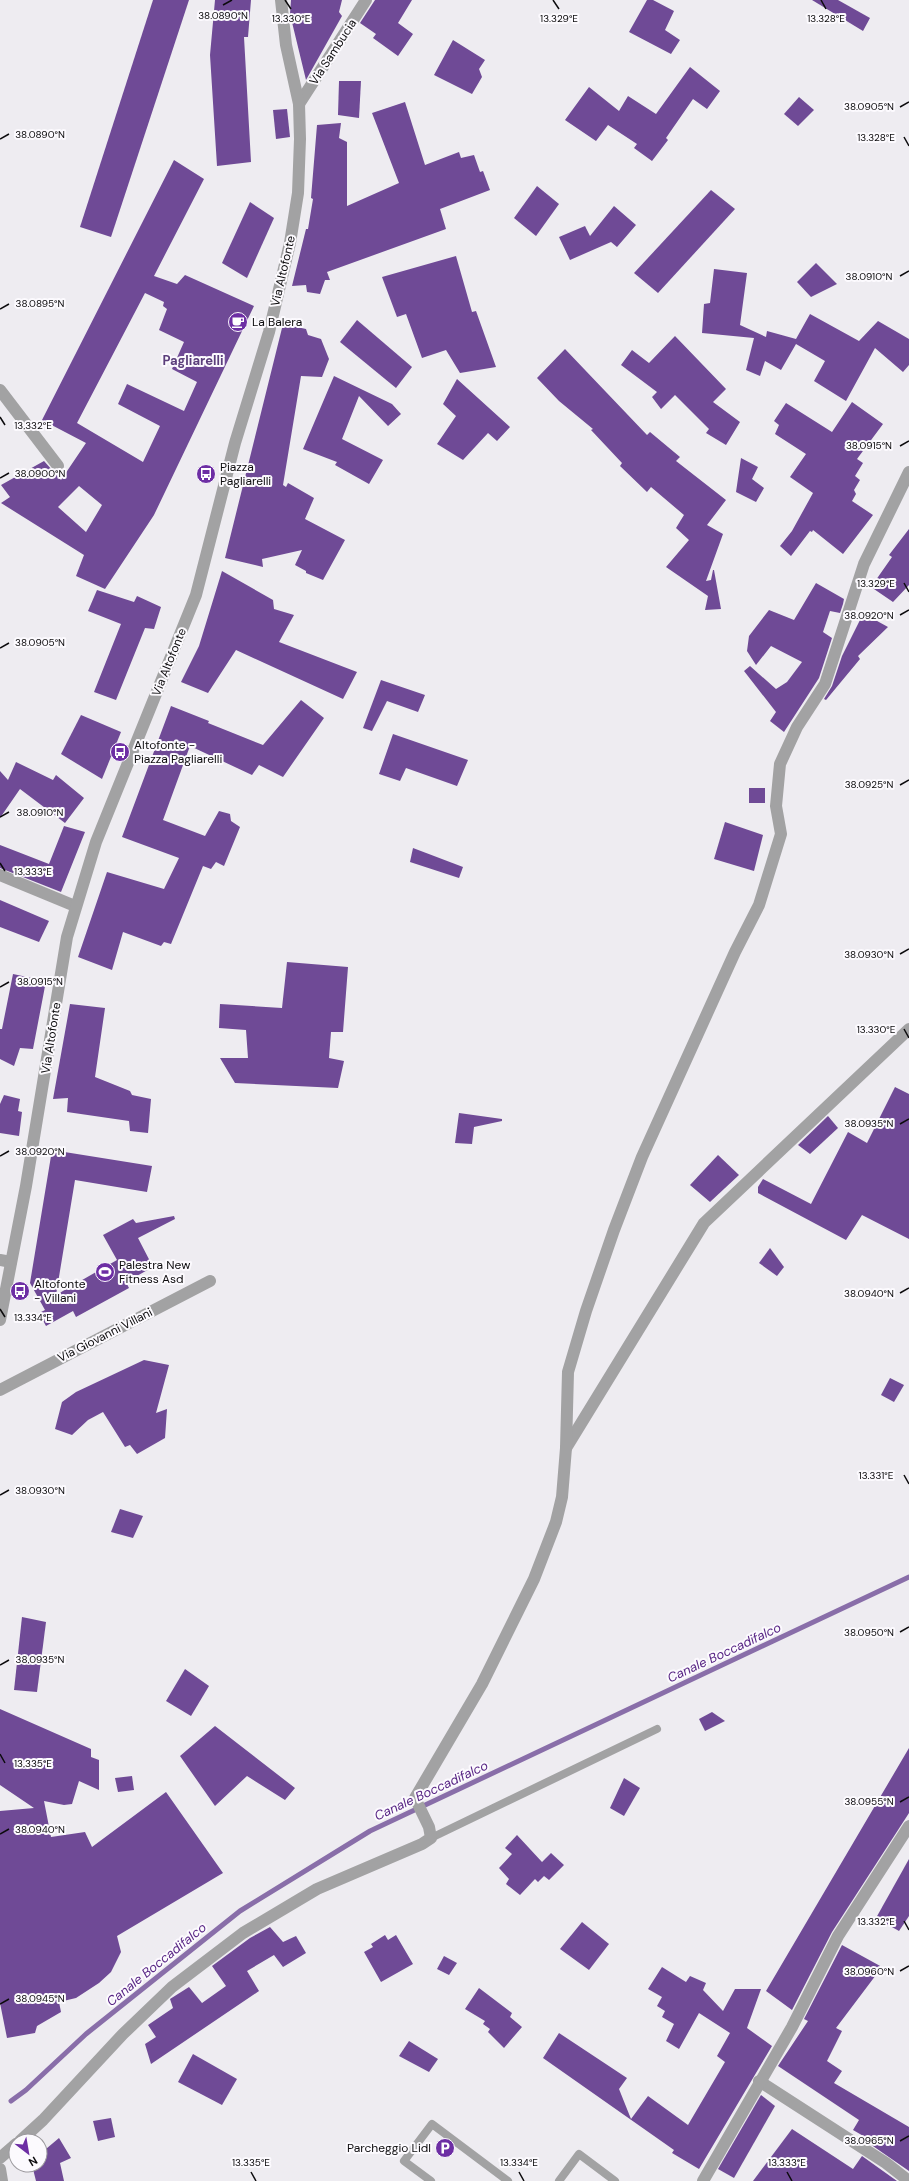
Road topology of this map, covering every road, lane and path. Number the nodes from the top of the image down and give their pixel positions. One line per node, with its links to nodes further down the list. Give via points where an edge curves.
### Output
1 (282, 0): 3 (street, Via Altofonte, via 286,45)
2 (366, 0): 3 (street, Via Sambucia)
3 (299, 104): 8 (street, Via Altofonte, via 298,193 290,243 270,332 235,443 196,595 96,842)
4 (0, 390): 5 (street)
5 (58, 466)
6 (909, 472): 14 (street, via 864,564 825,684 798,727 780,764 776,806 781,834 759,905 642,1157 614,1230 568,1372)
7 (0, 875): 8 (street)
8 (75, 906): 10 (street, Via Altofonte, via 67,937 26,1186)
9 (909, 1029): 14 (street, via 704,1223)
10 (6, 1261): 12 (street, Via Altofonte)
11 (210, 1281): 13 (street, Via Giovanni Villani)
12 (0, 1320)
13 (0, 1390)
14 (566, 1448): 17 (street, via 562,1497 556,1522 534,1579 482,1684 415,1798 429,1827)
15 (657, 1729): 17 (lane)
16 (909, 1826): 18 (street, via 838,1936 792,2027)
17 (431, 1838): 19 (street, via 317,1889 243,1933 172,1987 123,2034)
18 (759, 2082): 28 (street); 29 (street, via 886,2163)
19 (29, 2133)
20 (8, 2151): 21 (street)
21 (0, 2158)
22 (0, 2169): 23 (street)
23 (2, 2181)
24 (431, 2181): 25 (lane, via 404,2161 432,2124)
25 (508, 2181)
26 (559, 2181): 27 (lane, via 579,2154)
27 (616, 2181)
28 (703, 2181)
29 (909, 2181)

